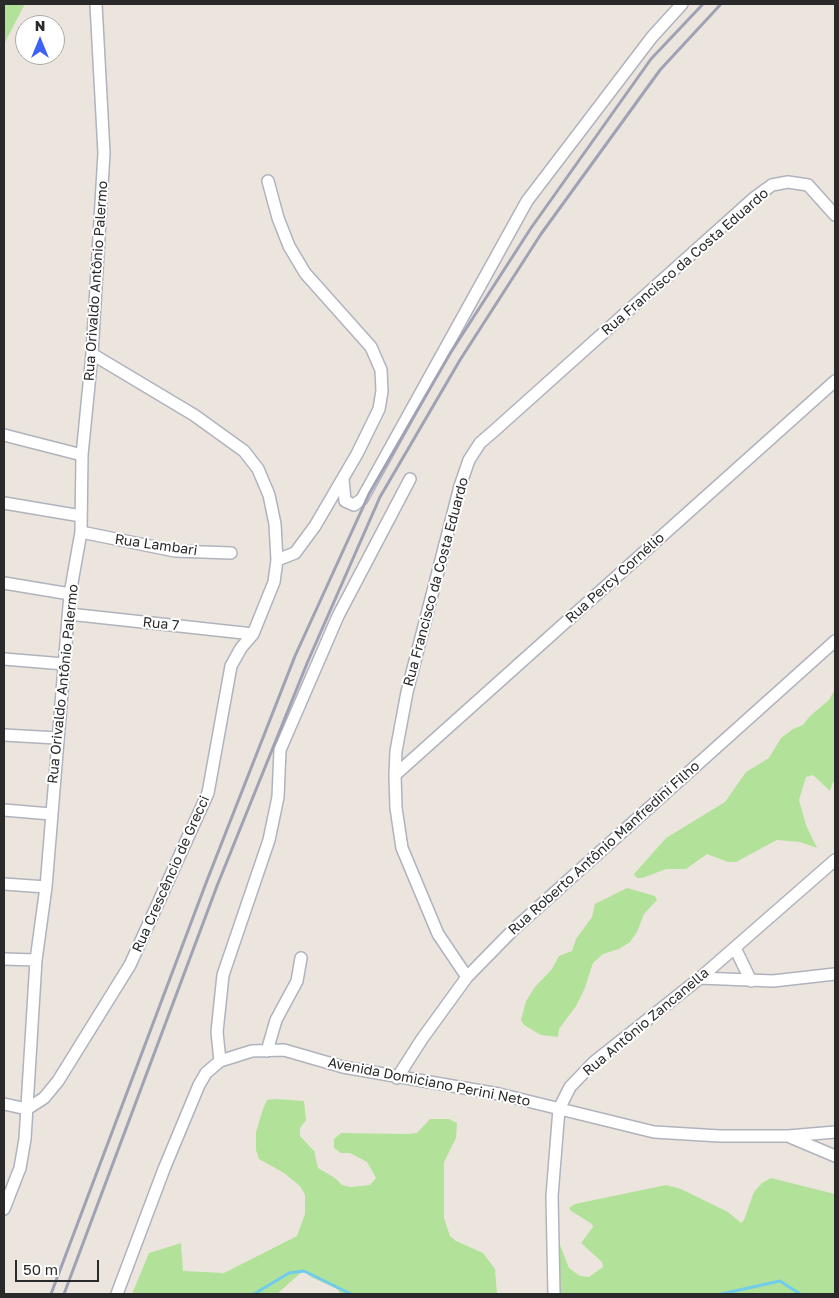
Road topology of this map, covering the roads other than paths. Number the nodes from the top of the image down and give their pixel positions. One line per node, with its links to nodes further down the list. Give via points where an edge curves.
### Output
1 (96, 4): 5 (street, Rua Orivaldo Antônio Palermo, via 104,156)
2 (682, 4): 9 (street, via 652,37 527,201 362,499 354,506 345,501)
3 (268, 181): 9 (street, via 278,218 304,273 371,347 381,370 379,409)
4 (835, 215): 25 (street, Rua Francisco da Costa Eduardo, via 808,185 788,182 772,185 480,444 469,460 460,486 407,692)
5 (92, 354): 8 (street, Rua Orivaldo Antônio Palermo); 15 (street, Rua Crescêncio de Grecci, via 194,415 244,451 258,470 269,495 275,524)
6 (835, 381): 25 (street, Rua Percy Cornélio)
7 (4, 435): 8 (street)
8 (82, 455): 12 (street, Rua Orivaldo Antônio Palermo)
9 (343, 478): 15 (street, via 295,553)
10 (410, 479): 40 (street, via 338,616 280,750 278,797 269,840 223,975 217,1032)
11 (4, 503): 12 (street)
12 (82, 516): 13 (street, Rua Orivaldo Antônio Palermo)
13 (82, 532): 14 (street, Rua Lambari, via 175,550); 17 (street, Rua Orivaldo Antônio Palermo)
14 (231, 553)
15 (276, 560): 19 (street, Rua Crescêncio de Grecci, via 274,582)
16 (4, 582): 17 (street)
17 (70, 594): 18 (street, Rua Orivaldo Antônio Palermo)
18 (69, 614): 19 (street, Rua 7); 22 (street, Rua Orivaldo Antônio Palermo)
19 (254, 634): 43 (street, Rua Crescêncio de Grecci, via 231,666 208,793 130,965 58,1081 44,1098)
20 (835, 641): 36 (street, Rua Roberto Antônio Manfredini Filho, via 583,866)
21 (4, 659): 22 (street)
22 (64, 664): 24 (street, Rua Orivaldo Antônio Palermo)
23 (4, 734): 24 (street)
24 (57, 738): 27 (street, Rua Orivaldo Antônio Palermo)
25 (395, 775): 36 (street, Rua Francisco da Costa Eduardo, via 402,848 438,934)
26 (4, 810): 27 (street)
27 (51, 814): 30 (street, Rua Orivaldo Antônio Palermo)
28 (835, 860): 31 (street, Rua Antônio Zancanella)
29 (4, 884): 30 (street)
30 (46, 887): 34 (street, Rua Orivaldo Antônio Palermo)
31 (735, 948): 37 (street, Rua Antônio Zancanella); 38 (street)
32 (301, 958): 39 (street, via 297,981 276,1020)
33 (4, 959): 34 (street)
34 (36, 960): 43 (street, Rua Orivaldo Antônio Palermo)
35 (835, 974): 38 (street)
36 (467, 976): 41 (street, Rua Roberto Antônio Manfredini Filho)
37 (700, 978): 38 (street); 44 (street, Rua Antônio Zancanella, via 594,1062 570,1087)
38 (751, 981)
39 (267, 1050): 40 (street, Avenida Domiciano Perini Neto); 41 (street, Avenida Domiciano Perini Neto, via 284,1050)
40 (220, 1060): 49 (street, via 199,1085)
41 (398, 1078): 44 (street, Avenida Domiciano Perini Neto, via 499,1094)
42 (4, 1104): 43 (street)
43 (27, 1109): 48 (street, Rua Orivaldo Antônio Palermo, via 20,1168)
44 (558, 1109): 46 (street, Avenida Domiciano Perini Neto, via 654,1132); 50 (street, Rua Antônio Zancanella, via 552,1196)
45 (835, 1132): 46 (street, Avenida Domiciano Perini Neto)
46 (788, 1136): 47 (street)
47 (835, 1156)
48 (4, 1209)
49 (117, 1294)
50 (554, 1294)

